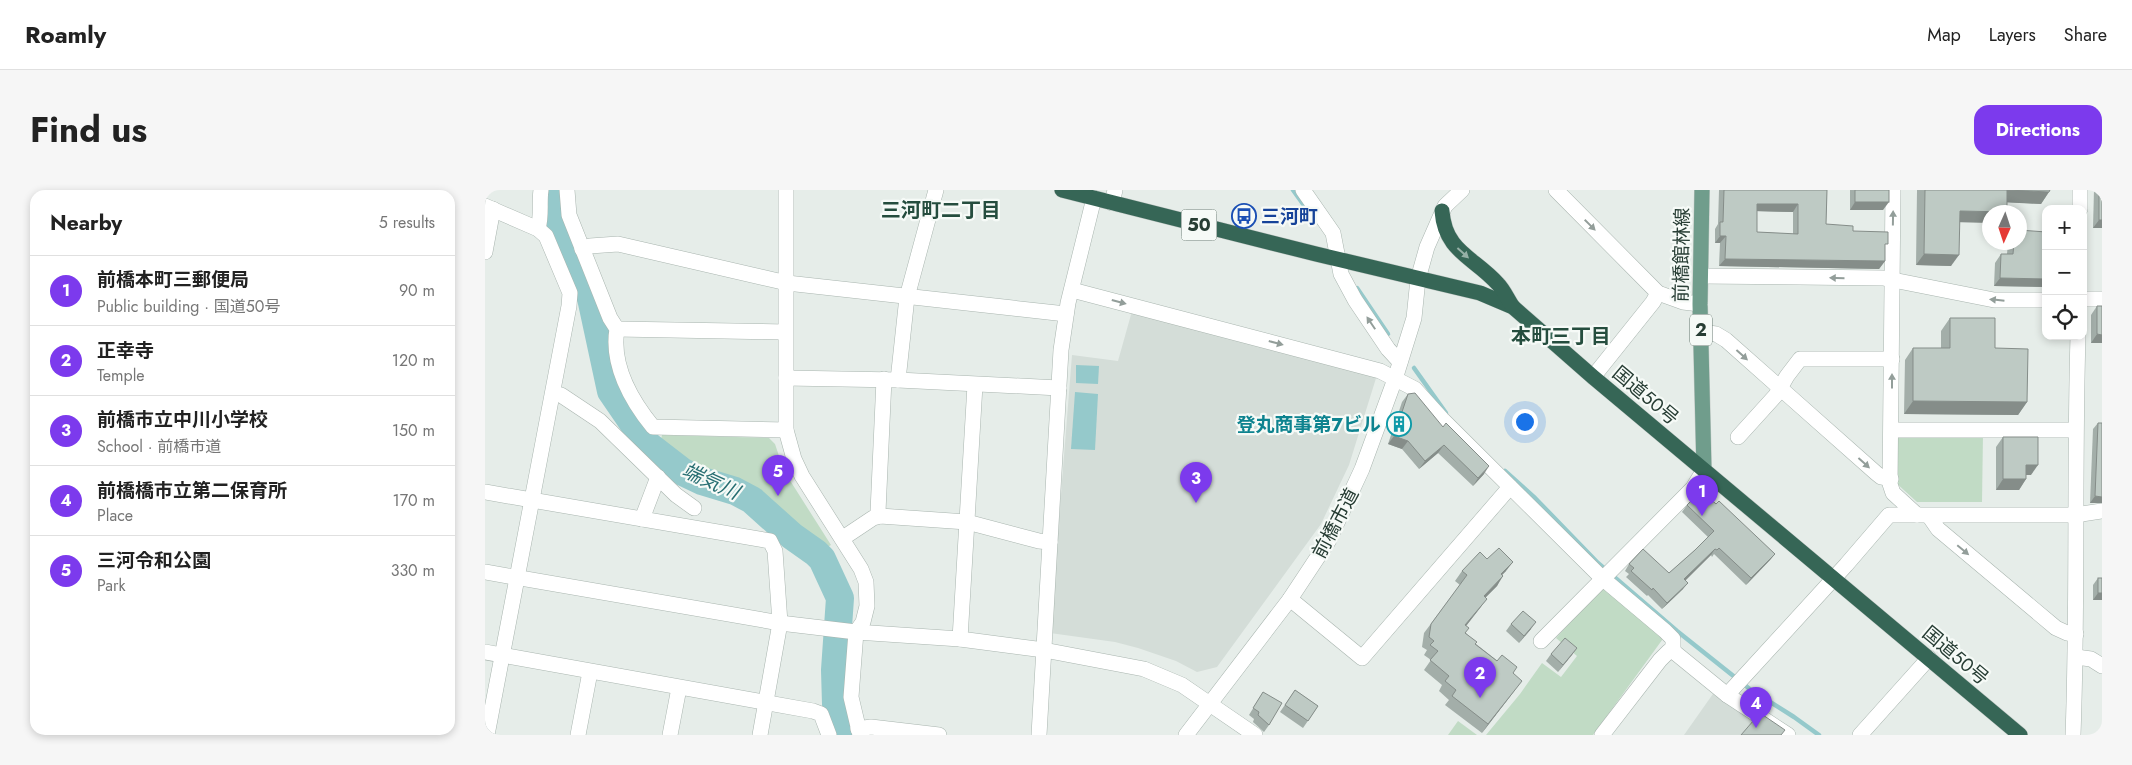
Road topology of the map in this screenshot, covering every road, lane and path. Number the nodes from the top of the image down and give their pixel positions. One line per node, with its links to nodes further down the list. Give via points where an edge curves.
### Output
1 (541, 190): 17 (street, via 542,214)
2 (567, 190): 18 (street, via 569,215)
3 (786, 190): 24 (street)
4 (936, 190): 27 (street)
5 (1062, 190): 13 (highway, 国道50号 / 50)
6 (1303, 190): 20 (street, via 1333,232)
7 (1556, 190): 26 (street, one-way to 26)
8 (1702, 190): 21 (main road, 前橋館林線 / 2)
9 (1893, 190): 23 (street, one-way to 9)
10 (2080, 190): 14 (street)
11 (1452, 193): 16 (street, 前橋市道)
12 (1113, 196): 13 (highway, 国道50号 / 50); 20 (highway, 国道50号 / 50)
13 (1095, 198): 25 (street)
14 (2080, 205)
15 (489, 208): 17 (street); 19 (street)
16 (1442, 211): 22 (street, 前橋市道); 32 (highway, one-way to 32, via 1450,240 1499,284)
17 (538, 228): 47 (street, via 546,236 570,293)
18 (583, 249): 24 (street, via 618,244); 34 (street)
19 (485, 252)
20 (1336, 259): 22 (highway, 国道50号 / 50); 39 (street, one-way to 20, via 1355,300)
21 (1701, 276): 23 (street, one-way to 21, via 1883,278); 31 (main road, 前橋館林線 / 2)
22 (1418, 279): 32 (highway, 国道50号 / 50, via 1480,293); 39 (street, 前橋市道, via 1414,318)
23 (1892, 281): 30 (street, one-way to 23, via 1995,300); 38 (street)
24 (787, 283): 27 (street); 35 (street)
25 (1072, 290): 33 (street); 42 (street, one-way to 42, via 1380,370)
26 (1658, 292): 31 (street, via 1683,302); 40 (street)
27 (907, 297): 33 (street); 43 (street)
28 (2087, 299): 29 (street)
29 (2102, 299)
30 (2042, 300)
31 (1700, 304): 36 (main road, 前橋館林線 / 2)
32 (1513, 307): 40 (highway, 国道50号 / 50)
33 (1066, 314): 45 (street)
34 (617, 328): 35 (street); 48 (street, via 615,342 623,382 653,427)
35 (785, 332): 41 (street)
36 (1701, 332): 46 (street, one-way to 46, via 1716,334 1726,340); 52 (main road, 前橋館林線 / 2)
37 (2078, 340): 50 (street)
38 (1892, 359): 46 (street, via 1805,358 1797,362); 49 (street, one-way to 38)
39 (1400, 362): 42 (street, 前橋市道)
40 (1593, 377): 52 (highway, 国道50号 / 50)
41 (786, 378): 43 (street); 48 (street)
42 (1395, 379): 55 (street, via 1415,389); 71 (street, 前橋市道, via 1362,469 1333,531)
43 (891, 380): 44 (street); 61 (street)
44 (975, 385): 45 (street); 64 (street)
45 (1059, 388): 66 (street)
46 (1780, 388): 51 (street); 54 (street, one-way to 54, via 1875,473)
47 (553, 393): 53 (street, via 600,422); 57 (street)
48 (786, 430): 65 (street, via 802,476)
49 (1892, 430): 50 (street); 54 (street)
50 (2075, 430): 60 (street)
51 (1739, 437)
52 (1704, 470): 69 (street, via 1693,488); 70 (highway, 国道50号 / 50)
53 (658, 477): 58 (street); 63 (street)
54 (1891, 479): 62 (street, via 1893,492)
55 (1511, 488): 69 (street); 71 (street, via 1362,658)
56 (485, 492): 57 (street)
57 (533, 501): 63 (street); 68 (street)
58 (694, 508)
59 (2102, 511): 60 (street)
60 (2075, 515): 62 (street); 74 (street)
61 (880, 516): 64 (street); 65 (street)
62 (1923, 516): 70 (street, via 1889,515); 74 (street, one-way to 74, via 2056,628)
63 (642, 519): 72 (street, via 770,542 775,551)
64 (967, 522): 66 (street); 75 (street)
65 (843, 538): 73 (street, via 866,582 867,606 863,622)
66 (1050, 542): 77 (street)
67 (485, 572): 68 (street)
68 (518, 578): 72 (street); 80 (street)
69 (1602, 578): 76 (street); 78 (street, via 1673,639)
70 (1834, 579): 82 (highway, 国道50号 / 50); 86 (street)
71 (1290, 598): 88 (street, 前橋市道)
72 (780, 623): 73 (street); 87 (street)
73 (853, 631): 75 (street); 89 (street, via 851,696)
74 (2076, 634): 81 (street)
75 (959, 639): 77 (street)
76 (1541, 641)
77 (1044, 650): 88 (street, via 1144,669 1182,685); 96 (street)
78 (1673, 651): 86 (street); 99 (street, via 1660,660)
79 (485, 652): 80 (street)
80 (502, 655): 84 (street); 90 (street)
81 (2076, 657): 83 (street, via 2091,659); 103 (street)
82 (1929, 658): 101 (street); 102 (highway, 国道50号 / 50)
83 (2102, 666)
84 (590, 672): 85 (street); 91 (street)
85 (679, 688): 87 (street); 92 (street)
86 (1727, 695): 100 (street)
87 (765, 703): 93 (street); 94 (street, via 821,714)
88 (1210, 703): 97 (street, 前橋市道); 98 (street)
89 (859, 732): 95 (street, via 871,727)
90 (487, 735)
91 (578, 735)
92 (670, 735)
93 (760, 735)
94 (829, 735)
95 (939, 735)
96 (1039, 735)
97 (1186, 735)
98 (1255, 735)
99 (1602, 735)
100 (1788, 735)
101 (1860, 735)
102 (2020, 735)
103 (2073, 735)

